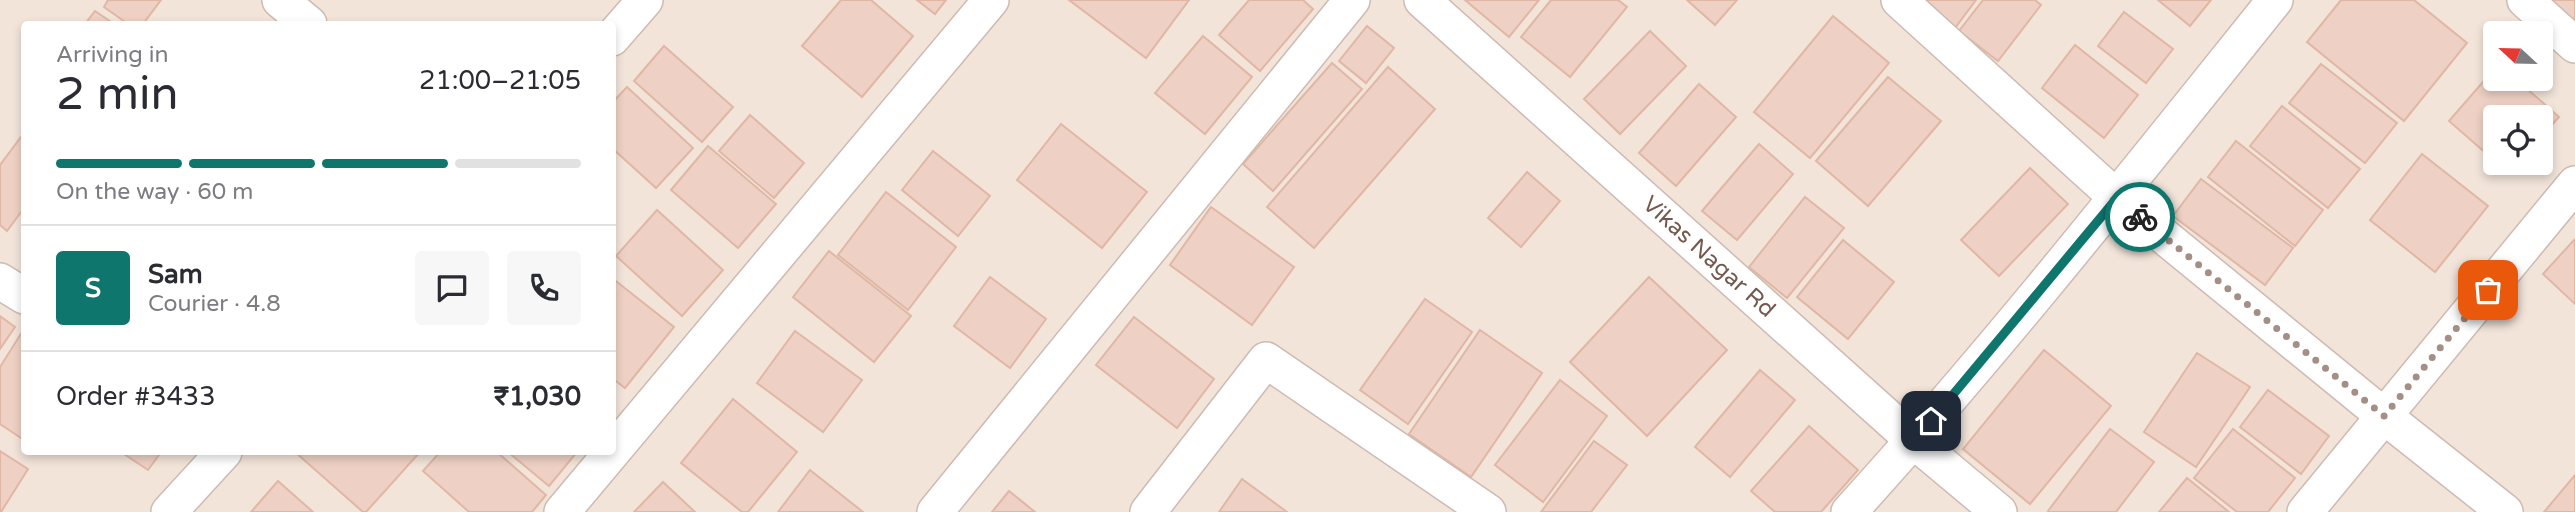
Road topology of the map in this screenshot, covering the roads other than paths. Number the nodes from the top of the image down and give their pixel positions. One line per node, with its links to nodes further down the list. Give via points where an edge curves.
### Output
1 (280, 0): 9 (street)
2 (645, 0): 10 (street)
3 (991, 0): 18 (street)
4 (1352, 0): 23 (street)
5 (1422, 0): 17 (street, Vikas Nagar Rd)
6 (1899, 0): 13 (street)
7 (2275, 0): 13 (street)
8 (2525, 0): 11 (street)
9 (305, 21)
10 (616, 33)
11 (2575, 45)
12 (2575, 184): 16 (street)
13 (2117, 198): 16 (street); 17 (street)
14 (0, 281): 15 (street)
15 (21, 294)
16 (2384, 416): 28 (street); 29 (street)
17 (1914, 441): 26 (street); 27 (street, Vikas Nagar Rd)
18 (616, 448)
19 (221, 455): 21 (street)
20 (610, 455): 22 (street)
21 (169, 512)
22 (562, 512)
23 (935, 512)
24 (1148, 512): 25 (street, via 1266,360)
25 (1488, 512)
26 (1849, 512)
27 (1999, 512)
28 (2305, 512)
29 (2505, 512)

